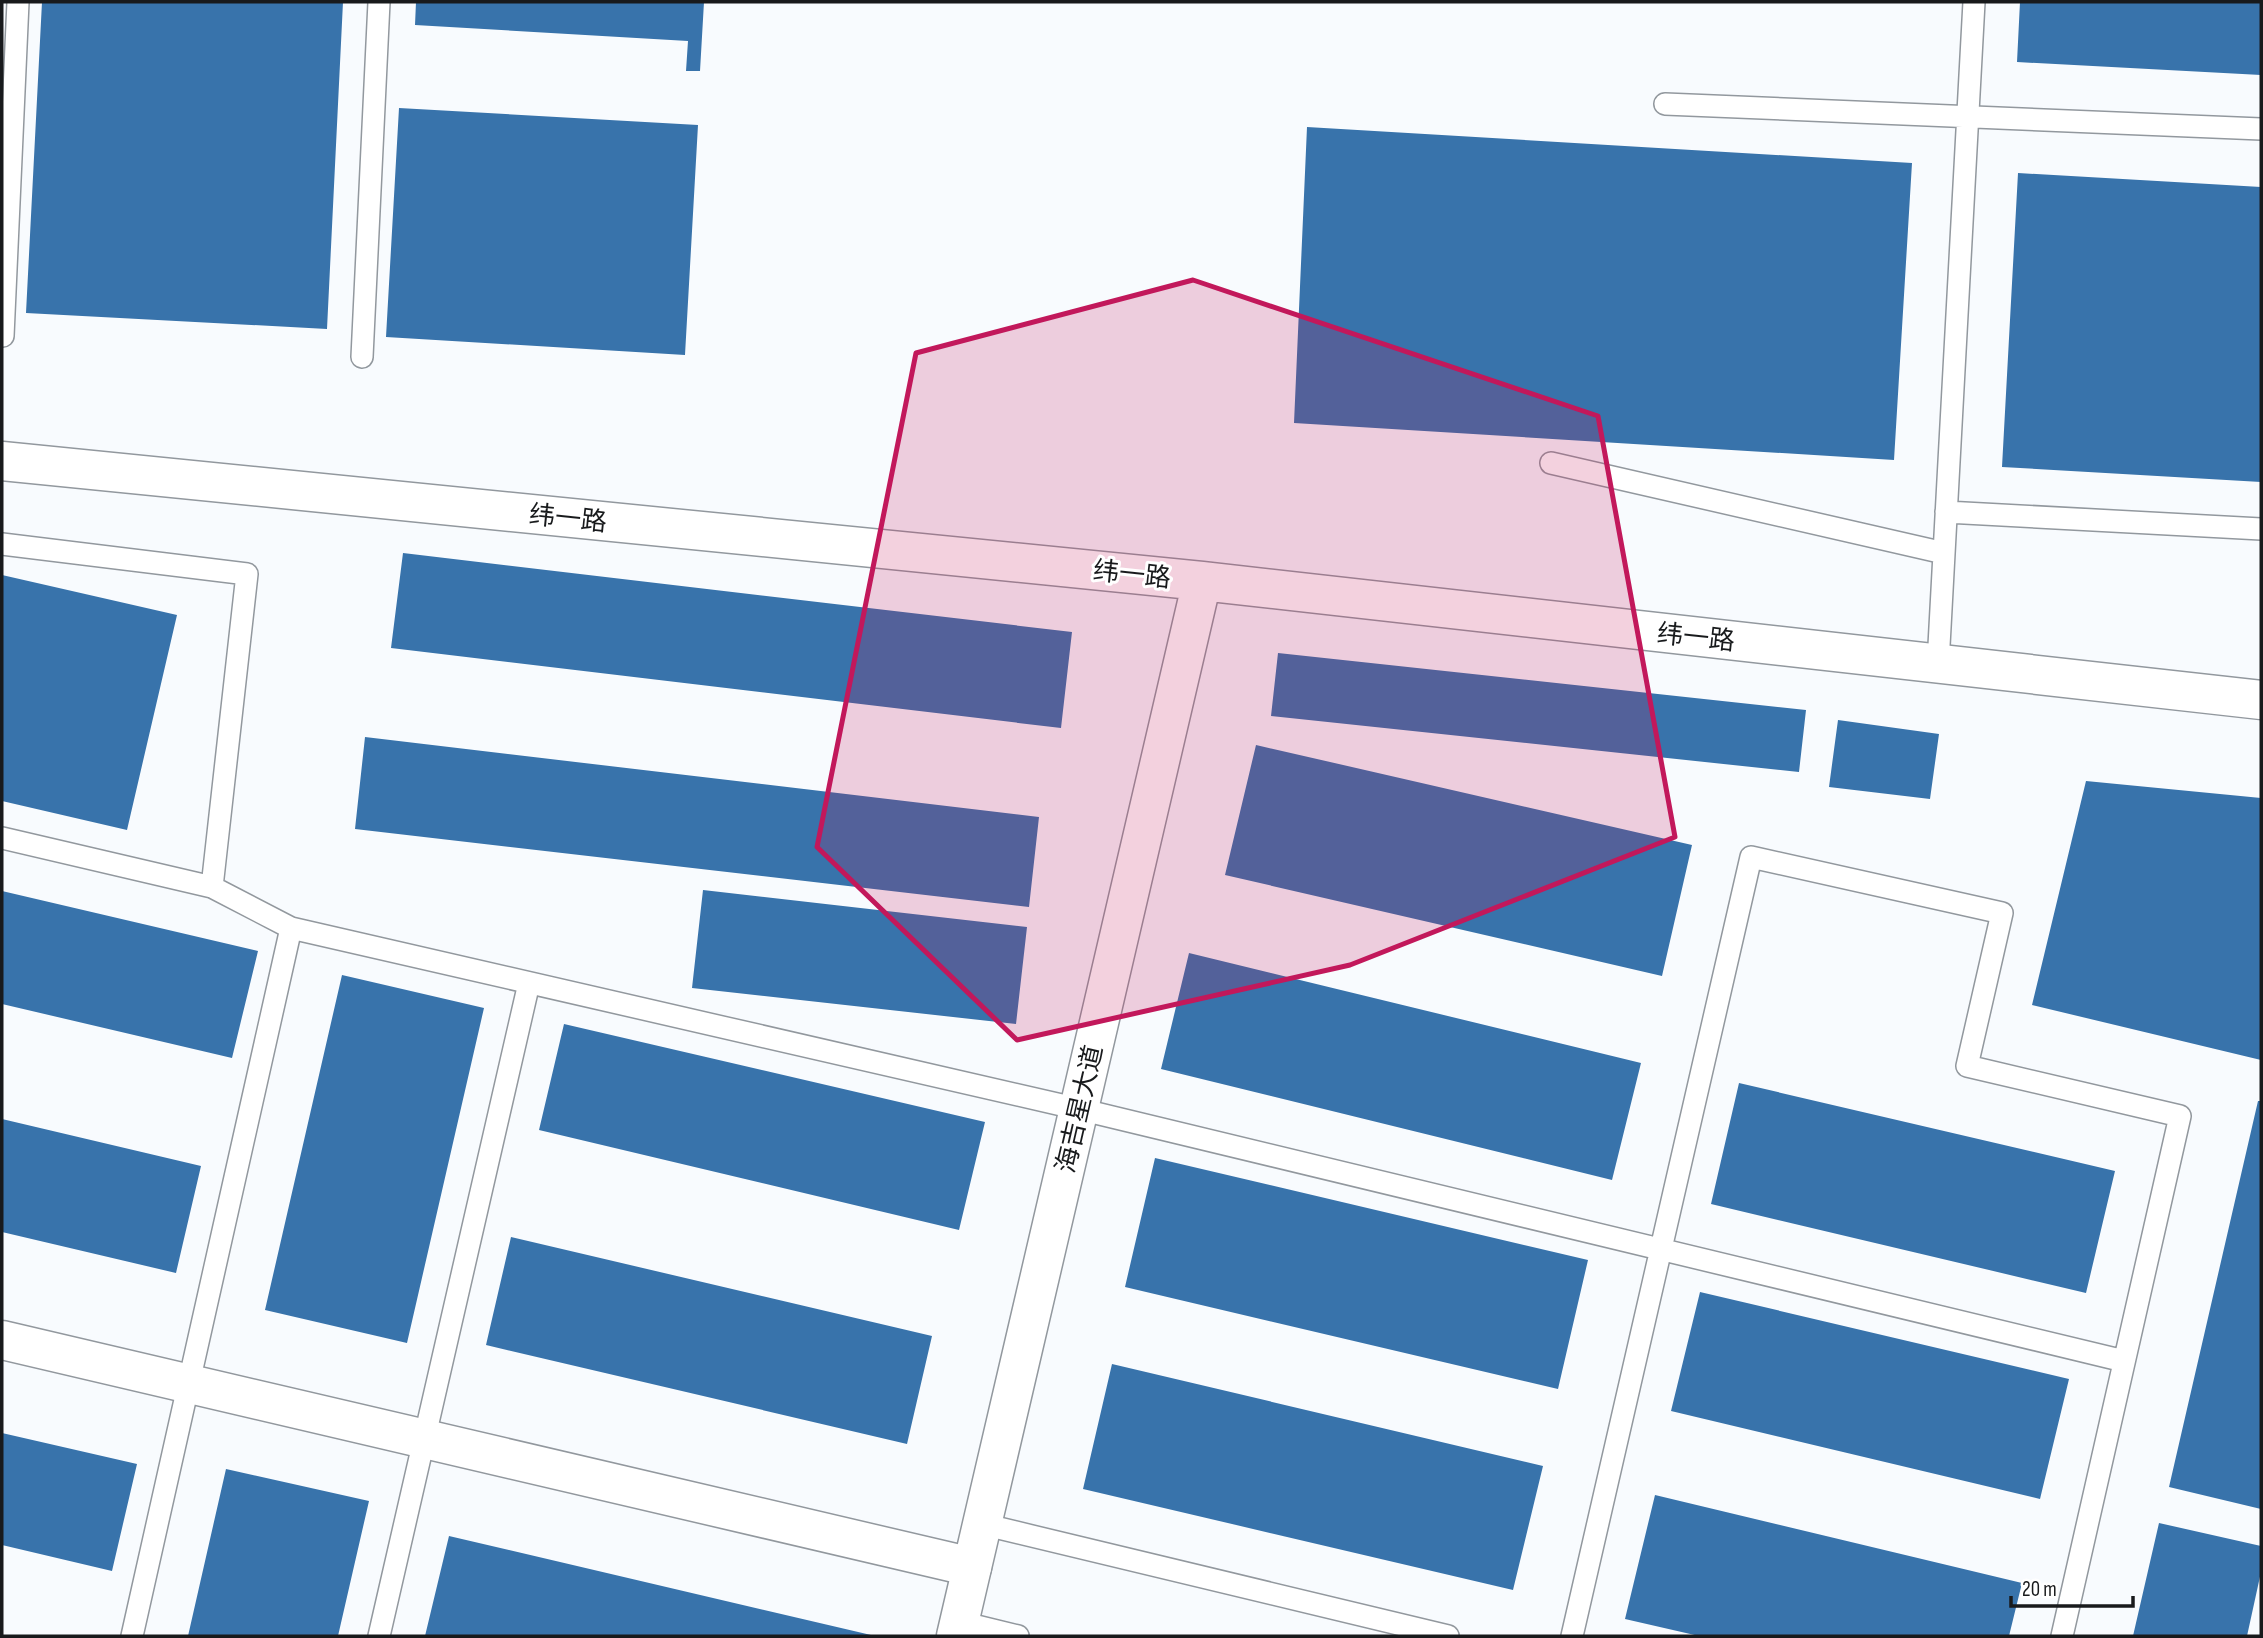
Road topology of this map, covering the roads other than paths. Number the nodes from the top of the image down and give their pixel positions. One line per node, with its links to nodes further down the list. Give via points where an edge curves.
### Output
1 (18, 2): 7 (lane)
2 (379, 2): 8 (lane)
3 (1974, 2): 5 (lane)
4 (1665, 104): 5 (lane)
5 (1968, 116): 6 (lane); 11 (lane)
6 (2261, 129)
7 (3, 336)
8 (362, 357)
9 (2, 461): 15 (street, 纬一路)
10 (1550, 463): 14 (lane)
11 (1946, 512): 12 (lane); 14 (lane)
12 (2261, 529)
13 (2, 544): 19 (lane, via 247,574)
14 (1944, 553): 16 (lane)
15 (1202, 581): 16 (street, 纬一路); 22 (street, 海吉星大道)
16 (1938, 664): 17 (street, 纬一路)
17 (2261, 700)
18 (2, 838): 19 (lane)
19 (212, 887): 20 (lane)
20 (291, 928): 21 (lane); 26 (lane)
21 (529, 983): 22 (lane); 27 (lane)
22 (1079, 1109): 23 (lane); 28 (street, 海吉星大道)
23 (1661, 1250): 25 (lane); 25 (lane, via 1752,857 2002,913 1967,1066 2180,1116); 35 (lane)
24 (2, 1340): 26 (street)
25 (2124, 1361): 36 (lane)
26 (188, 1384): 27 (street); 31 (lane)
27 (424, 1439): 29 (street); 32 (lane)
28 (982, 1524): 29 (street, 海吉星大道); 34 (lane)
29 (972, 1567): 30 (street, 海吉星大道)
30 (958, 1629): 33 (lane)
31 (132, 1636)
32 (379, 1636)
33 (1018, 1636)
34 (1448, 1636)
35 (1572, 1636)
36 (2062, 1636)

